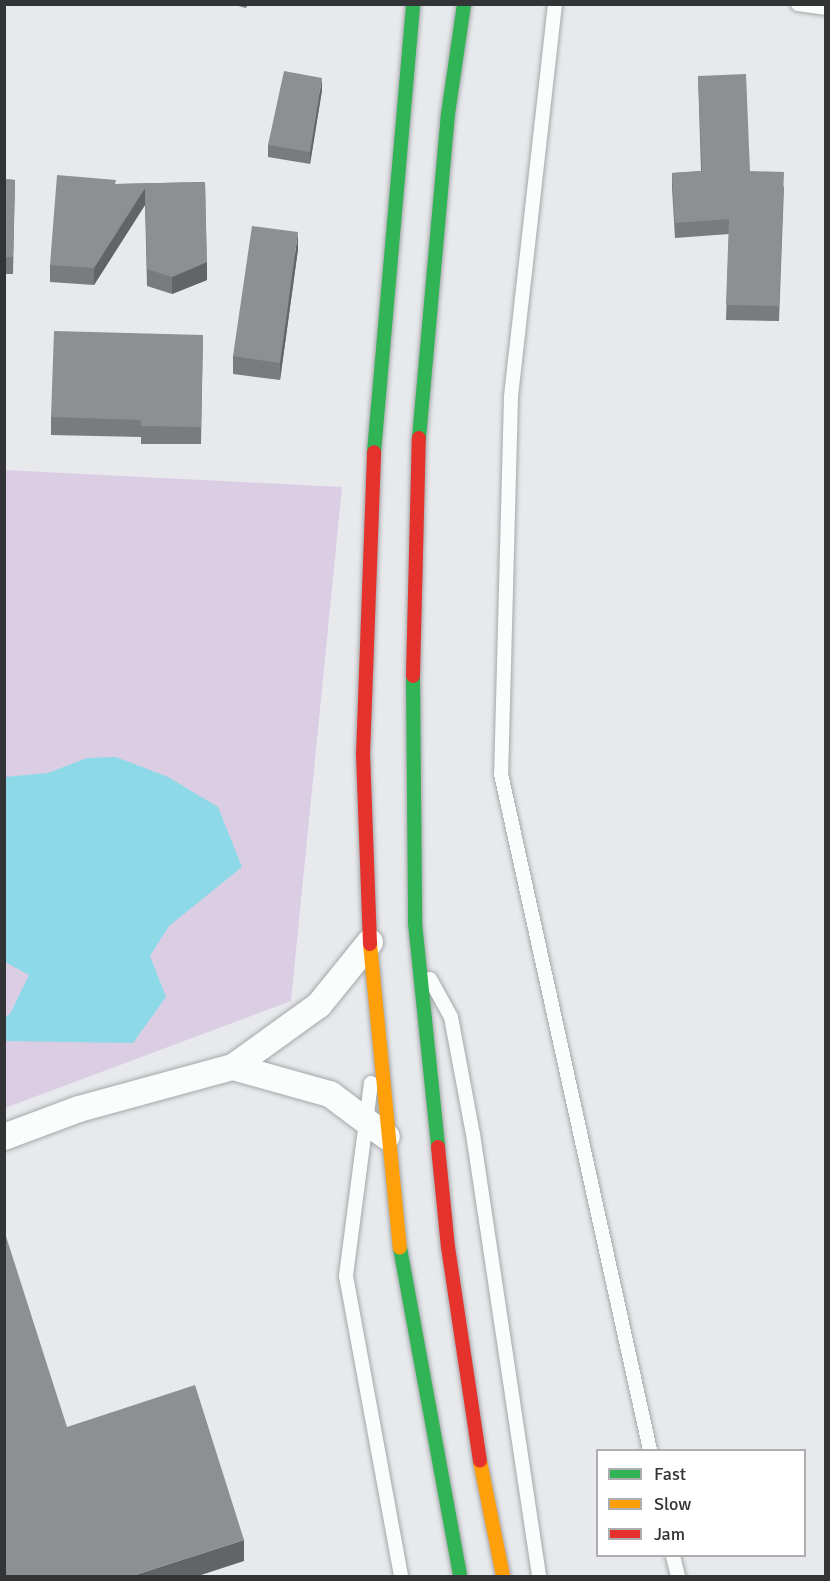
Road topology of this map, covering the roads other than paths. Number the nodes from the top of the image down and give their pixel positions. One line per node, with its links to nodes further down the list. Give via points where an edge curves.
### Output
1 (413, 4): 6 (main road, via 375,422 363,755)
2 (464, 4): 7 (main road, via 448,114 418,449 412,699)
3 (555, 4): 13 (lane, via 511,397 501,774)
4 (798, 4): 5 (lane)
5 (825, 8)
6 (370, 942): 8 (main road); 9 (street, via 319,1005)
7 (418, 957): 17 (main road, via 448,1247 473,1425); 18 (lane, via 451,1017 473,1134)
8 (379, 1043): 10 (lane); 12 (main road)
9 (233, 1067): 10 (street, via 330,1094); 11 (street, via 79,1109)
10 (364, 1118): 12 (street); 15 (lane, via 346,1276)
11 (4, 1137)
12 (387, 1137): 16 (main road, via 401,1258)
13 (650, 1449)
14 (673, 1557): 19 (lane)
15 (401, 1576)
16 (460, 1576)
17 (503, 1576)
18 (539, 1576)
19 (678, 1576)

